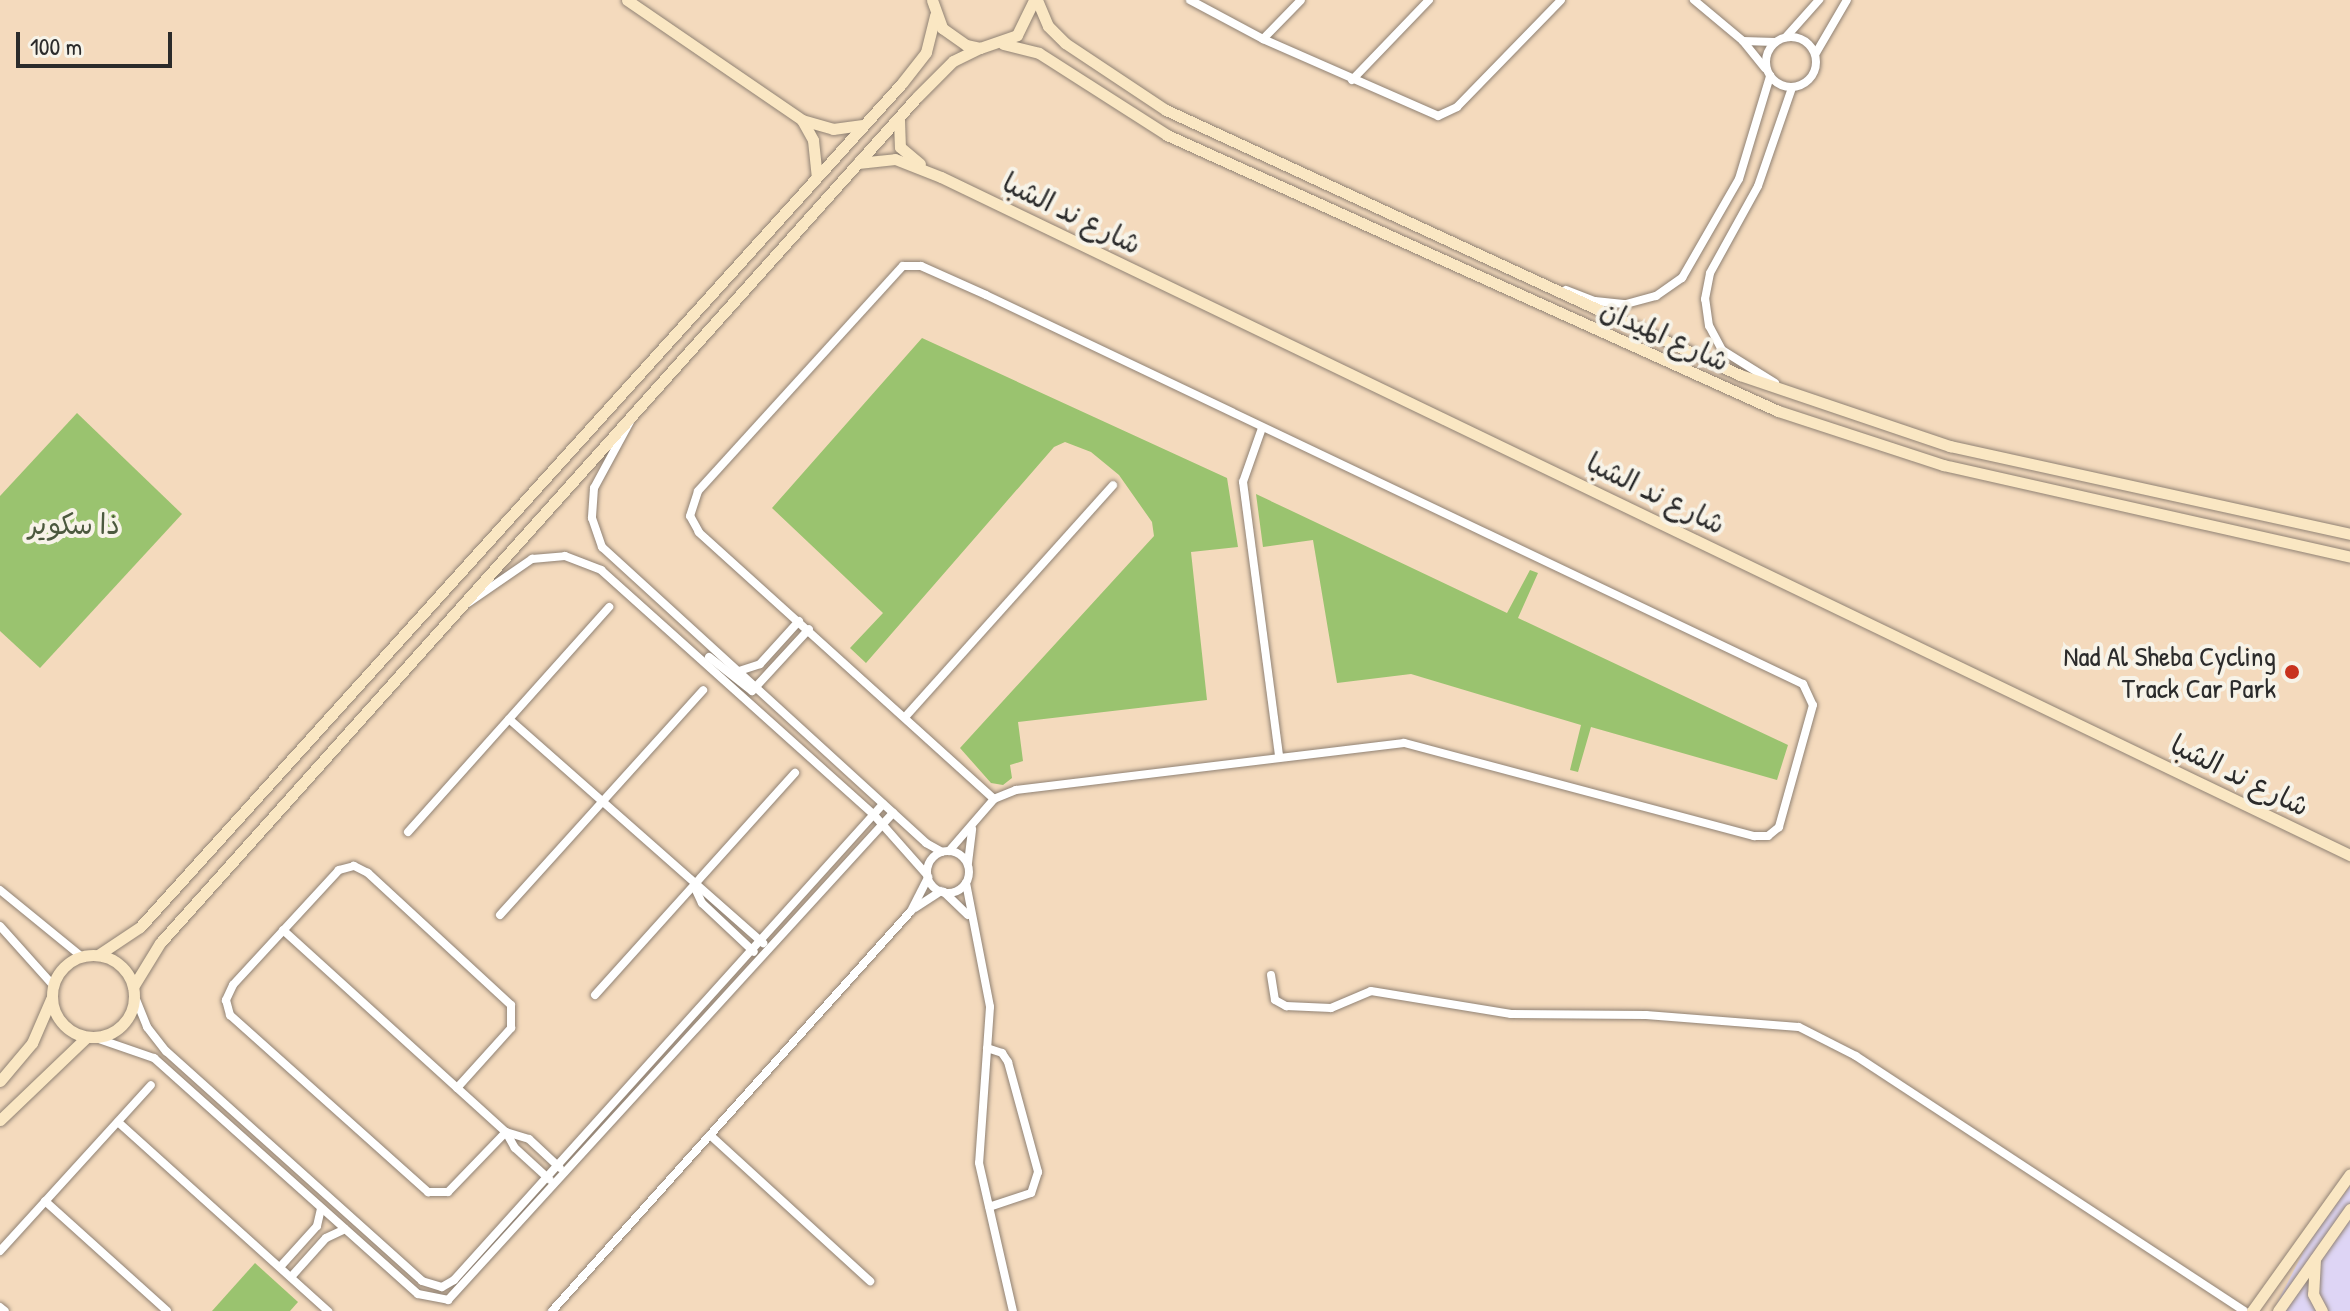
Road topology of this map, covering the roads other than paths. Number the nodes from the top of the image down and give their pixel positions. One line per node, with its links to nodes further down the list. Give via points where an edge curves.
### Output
1 (627, 0): 23 (street)
2 (932, 0): 11 (street)
3 (1036, 0): 16 (street, via 1027,23); 28 (street, شارع الميدان, via 1048,26 1065,43 1166,110)
4 (1190, 0): 13 (street)
5 (1301, 0): 13 (street)
6 (1429, 0): 20 (street)
7 (1694, 0): 14 (street)
8 (1819, 0): 12 (street)
9 (1847, 0): 18 (street)
10 (1559, 1): 20 (street, via 1445,115 1432,116)
11 (935, 15): 17 (street, via 953,38); 24 (street, via 921,60)
12 (1786, 37): 15 (street); 18 (street, via 1804,40)
13 (1263, 39): 20 (street)
14 (1743, 41): 15 (street); 19 (street)
15 (1775, 42): 19 (street, via 1768,52)
16 (1003, 44): 17 (street); 34 (street, شارع الميدان, via 1039,53 1167,135 1778,411 1943,465)
17 (980, 48): 22 (street, via 953,61)
18 (1815, 54): 21 (street, via 1812,77)
19 (1769, 74): 21 (street); 28 (street, via 1739,179 1682,278 1656,296 1626,304)
20 (1352, 80)
21 (1792, 88): 29 (street, via 1758,186 1710,273 1705,299 1712,335 1728,356)
22 (899, 118): 25 (street); 27 (street, شارع ند الشبا, via 900,147)
23 (802, 120): 24 (street, via 833,129); 26 (street, via 813,140)
24 (863, 125): 26 (street)
25 (858, 163): 27 (street, شارع ند الشبا, via 895,159); 30 (street)
26 (817, 176): 71 (street, via 140,927)
27 (941, 177): 56 (street, شارع ند الشبا)
28 (1550, 290): 29 (street, شارع الميدان)
29 (1796, 396): 33 (street, شارع الميدان, via 1950,446)
30 (634, 415): 35 (street); 40 (street, via 596,480 591,507 597,538 631,579)
31 (1262, 428): 37 (street, via 929,269 903,266 689,507 699,532); 45 (street, via 1243,482); 45 (street, via 1796,681 1808,690 1813,705 1782,820 1775,832 1761,837 1415,744)
32 (1113, 485): 43 (street)
33 (2350, 534)
34 (2350, 557)
35 (460, 607): 39 (street, via 516,565 565,556 609,576); 76 (street, via 160,943)
36 (609, 607): 44 (street)
37 (799, 621): 38 (street); 40 (street, via 760,664)
38 (809, 629): 41 (street); 43 (street)
39 (697, 654): 41 (street, via 706,655 748,691); 51 (street)
40 (736, 672): 41 (street)
41 (755, 689): 49 (street)
42 (703, 690): 48 (street)
43 (906, 716): 47 (street)
44 (509, 719): 48 (street); 54 (street)
45 (1279, 755): 47 (street, via 1016,790)
46 (795, 773): 60 (street)
47 (994, 799): 53 (street)
48 (601, 802): 60 (street); 64 (street)
49 (883, 804): 50 (street); 51 (street)
50 (893, 813): 52 (street); 55 (street)
51 (874, 815): 52 (street); 68 (street)
52 (883, 824): 58 (street); 69 (street)
53 (973, 828): 55 (street); 57 (street)
54 (408, 832)
55 (946, 851): 57 (street); 58 (street, via 931,860)
56 (2350, 855)
57 (968, 865): 59 (street)
58 (928, 876): 62 (street); 63 (street)
59 (966, 883): 62 (street); 65 (street)
60 (694, 886): 68 (street); 70 (street, via 702,903); 77 (street)
61 (0, 890): 72 (street)
62 (942, 892): 63 (street); 65 (street)
63 (911, 911): 87 (street)
64 (500, 915)
65 (970, 919): 80 (street, via 989,1000)
66 (0, 926): 75 (street)
67 (283, 930): 83 (street); 83 (street, via 339,870 362,868 378,882 511,1005 511,1028); 86 (street, via 226,1000 230,1015 257,1040 428,1192 448,1192)
68 (761, 941): 69 (street); 70 (street)
69 (770, 949): 73 (street)
70 (752, 951): 73 (street); 88 (street)
71 (98, 955): 72 (street); 76 (street, via 116,962)
72 (81, 956): 75 (street, via 63,967)
73 (761, 959): 89 (street)
74 (1271, 975): 109 (street, via 1273,996 1286,1006 1331,1008 1371,991 1511,1014 1646,1015 1799,1027 1856,1056)
75 (53, 985): 78 (street)
76 (133, 989): 79 (street, via 123,1023); 91 (street, via 147,1027 166,1051 426,1284 442,1287 454,1280)
77 (595, 995)
78 (52, 998): 79 (street, via 62,1024); 81 (street, via 32,1043)
79 (90, 1037): 84 (street); 95 (street, via 154,1058)
80 (987, 1048): 94 (street, via 978,1142); 94 (street, via 1002,1053 1008,1062 1038,1172 1031,1193)
81 (0, 1081)
82 (151, 1085): 85 (street)
83 (457, 1088): 86 (street)
84 (0, 1120)
85 (118, 1122): 93 (street); 100 (street)
86 (506, 1132): 88 (street, via 525,1137); 91 (street, via 515,1148)
87 (710, 1135): 102 (street); 107 (street)
88 (557, 1165): 89 (street); 91 (street)
89 (567, 1174): 92 (street)
90 (2350, 1174): 110 (street)
91 (547, 1177): 92 (street)
92 (556, 1186): 97 (street, via 461,1291 440,1302 418,1294)
93 (45, 1201): 98 (street); 105 (street)
94 (989, 1207): 108 (street)
95 (321, 1208): 97 (street); 100 (street, via 317,1226)
96 (2350, 1209): 99 (street)
97 (345, 1229): 101 (street, via 326,1238)
98 (0, 1251)
99 (2316, 1253): 111 (street); 112 (street, via 2313,1294)
100 (280, 1267): 101 (street)
101 (291, 1277): 106 (street)
102 (870, 1281)
103 (0, 1307): 104 (street)
104 (5, 1311)
105 (167, 1311)
106 (328, 1311)
107 (552, 1311)
108 (1013, 1311)
109 (2244, 1311)
110 (2252, 1311)
111 (2278, 1311)
112 (2322, 1311)

